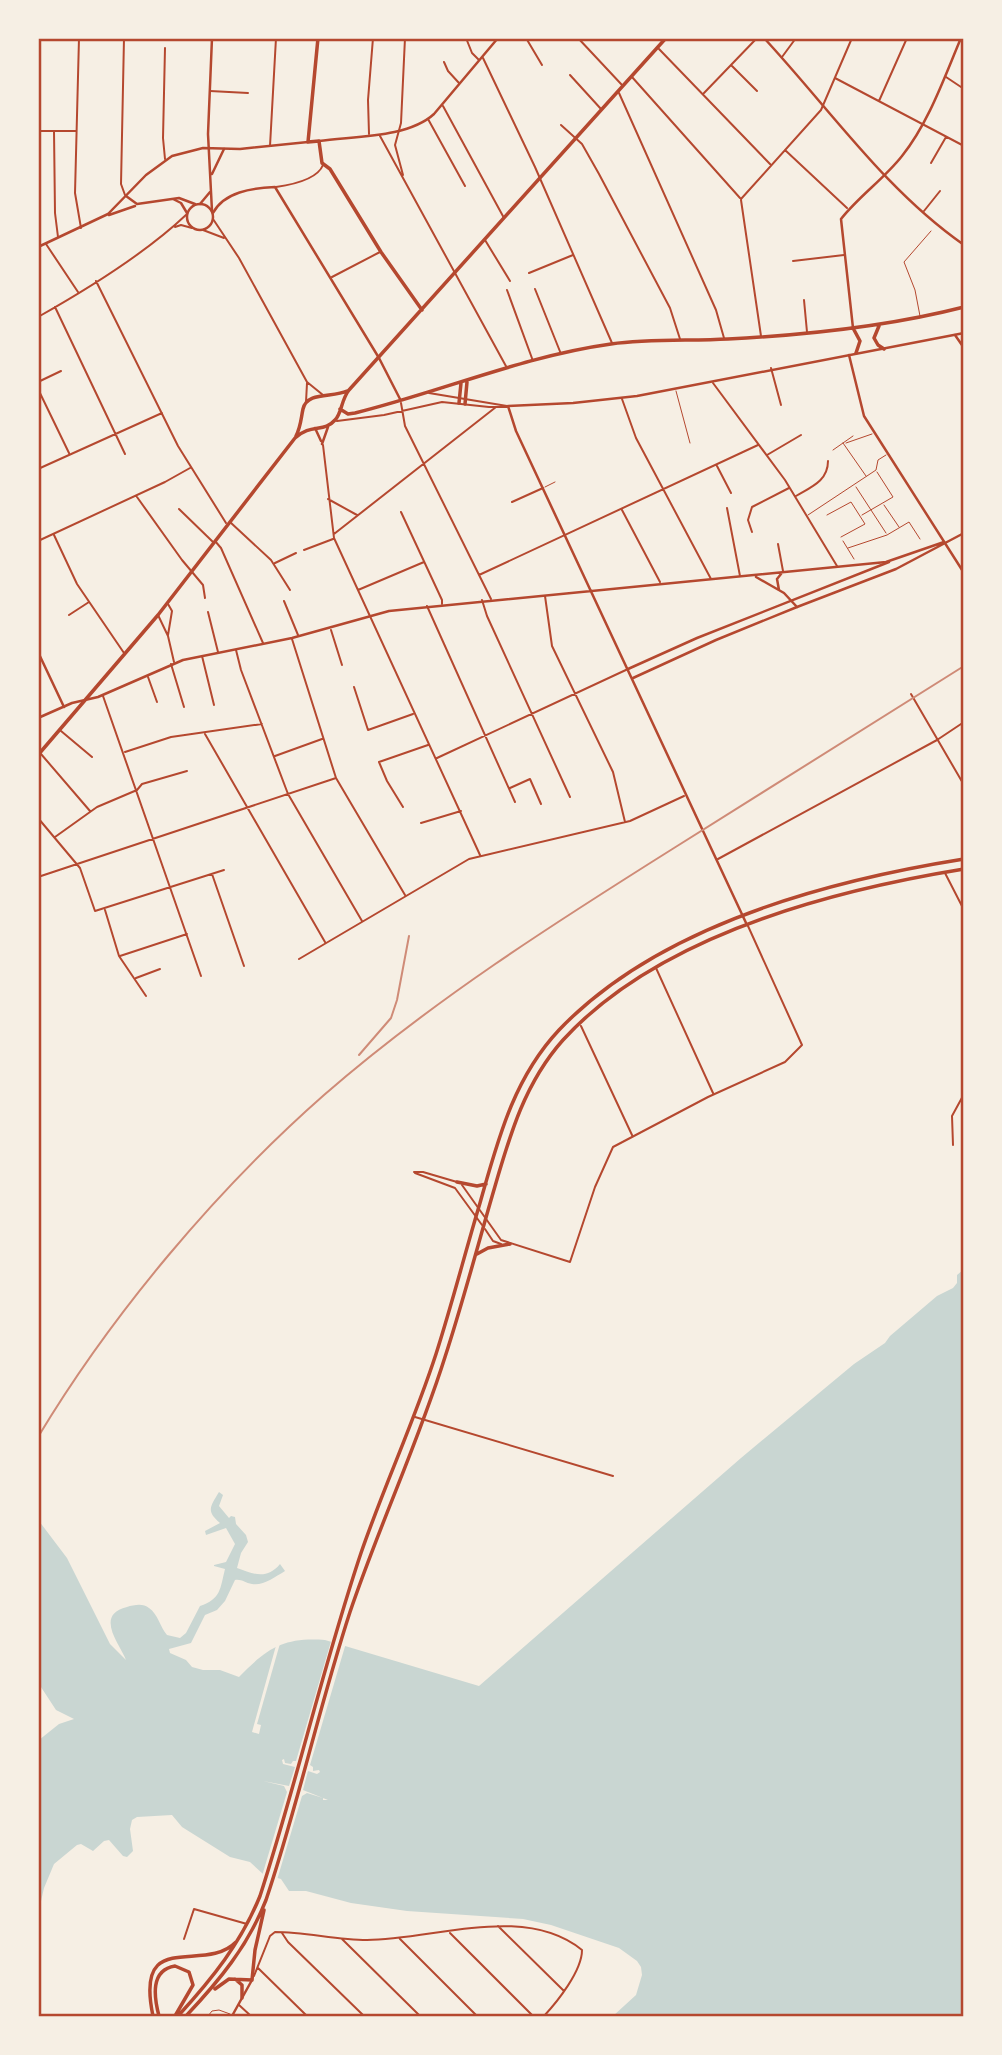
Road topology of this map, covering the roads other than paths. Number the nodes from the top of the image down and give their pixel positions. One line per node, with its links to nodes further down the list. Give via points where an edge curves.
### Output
1 (79, 38): 47 (street)
2 (124, 38): 72 (street, via 121,186)
3 (212, 38): 33 (main road)
4 (276, 38): 56 (street)
5 (318, 38): 54 (main road)
6 (373, 38): 50 (street)
7 (405, 38): 48 (street)
8 (466, 38): 22 (street, via 472,54)
9 (498, 38): 22 (main road)
10 (526, 38): 24 (street)
11 (578, 38): 31 (street)
12 (666, 38): 20 (main road)
13 (757, 38): 25 (street)
14 (764, 38): 21 (main road)
15 (796, 38): 21 (street)
16 (852, 38): 29 (street)
17 (907, 38): 38 (street)
18 (961, 38): 27 (main road)
19 (165, 48): 60 (street)
20 (658, 48): 28 (main road); 37 (street)
21 (782, 58): 39 (main road)
22 (481, 59): 30 (main road); 66 (street, via 489,65)
23 (444, 62): 30 (street)
24 (542, 65)
25 (731, 65): 35 (street); 37 (street)
26 (570, 75): 41 (street)
27 (945, 76): 32 (street); 43 (main road)
28 (632, 77): 31 (main road); 73 (street)
29 (834, 77): 38 (street); 39 (street)
30 (460, 83): 40 (main road)
31 (623, 86): 34 (main road)
32 (964, 89)
33 (209, 91): 36 (street); 57 (main road)
34 (618, 91): 41 (main road); 119 (street, via 716,310)
35 (757, 91)
36 (248, 93)
37 (703, 95): 63 (street)
38 (879, 101): 43 (street)
39 (823, 104): 59 (street); 64 (main road)
40 (442, 105): 42 (main road); 83 (street)
41 (602, 109): 52 (main road)
42 (428, 119): 48 (main road); 68 (street)
43 (922, 124): 51 (street); 64 (main road, via 906,151)
44 (561, 125): 52 (street)
45 (38, 131): 46 (street)
46 (54, 131): 47 (street); 89 (street)
47 (77, 131): 85 (street, via 75,194)
48 (399, 131): 49 (main road); 67 (street, via 396,146)
49 (379, 134): 50 (main road); 67 (street)
50 (369, 135): 53 (main road)
51 (946, 136): 55 (street); 62 (street)
52 (575, 139): 66 (main road); 120 (street, via 588,154 668,306)
53 (319, 141): 54 (main road); 61 (main road)
54 (309, 142): 56 (main road)
55 (964, 146)
56 (270, 147): 58 (main road)
57 (209, 148): 58 (main road); 60 (main road); 65 (main road)
58 (224, 149): 65 (main road)
59 (784, 150): 63 (street); 77 (street)
60 (165, 160): 72 (main road)
61 (322, 163): 69 (street, via 321,170 308,177); 95 (main road)
62 (931, 163)
63 (770, 165): 73 (street)
64 (884, 174): 77 (main road); 79 (main road)
65 (211, 177): 70 (main road)
66 (540, 178): 83 (main road); 96 (street)
67 (404, 180): 100 (street)
68 (464, 186)
69 (275, 187): 78 (main road, via 226,198); 101 (main road)
70 (211, 189): 76 (main road); 78 (main road)
71 (940, 191): 79 (street)
72 (126, 196): 75 (main road); 81 (main road)
73 (741, 199): 118 (street)
74 (173, 200): 75 (main road); 76 (main road, via 183,198); 80 (main road, via 181,203)
75 (139, 204): 81 (main road)
76 (198, 204): 78 (main road); 80 (main road)
77 (849, 210): 97 (main road, via 841,221)
78 (212, 212): 82 (main road)
79 (923, 212): 93 (main road)
80 (187, 214): 84 (street); 86 (main road)
81 (102, 218): 85 (main road)
82 (213, 219): 87 (main road); 90 (street)
83 (504, 219): 91 (main road)
84 (174, 227): 86 (street); 102 (street)
85 (81, 228): 89 (main road)
86 (192, 228): 87 (main road)
87 (203, 230): 90 (street)
88 (931, 232): 112 (lane, via 904,262)
89 (58, 238): 92 (main road)
90 (225, 238): 135 (street)
91 (485, 240): 100 (main road); 103 (street)
92 (46, 244): 94 (main road); 106 (street)
93 (964, 246)
94 (38, 247)
95 (380, 252): 101 (street); 110 (main road)
96 (574, 255): 99 (street); 121 (street)
97 (845, 255): 98 (street); 114 (main road)
98 (793, 261)
99 (529, 272)
100 (456, 273): 110 (main road); 129 (street)
101 (330, 279): 127 (main road)
102 (96, 281): 106 (street); 152 (street)
103 (510, 281)
104 (536, 289): 125 (street)
105 (507, 290): 128 (street)
106 (79, 293): 108 (street)
107 (804, 300): 116 (street)
108 (55, 307): 111 (street); 156 (street)
109 (964, 307): 112 (main road)
110 (422, 310): 127 (main road)
111 (38, 317)
112 (920, 318): 113 (main road)
113 (881, 325): 114 (main road); 123 (main road, via 874,337)
114 (853, 328): 116 (main road); 124 (main road, via 860,341)
115 (964, 332): 117 (main road)
116 (807, 333): 118 (main road)
117 (955, 335): 122 (main road); 123 (main road)
118 (761, 337): 119 (main road)
119 (724, 339): 120 (main road)
120 (680, 340): 121 (main road)
121 (612, 344): 125 (main road)
122 (964, 348)
123 (884, 349): 124 (main road)
124 (856, 354): 126 (main road)
125 (562, 355): 128 (main road)
126 (848, 355): 130 (main road); 157 (main road, via 862,411)
127 (379, 358): 139 (main road); 145 (main road)
128 (533, 362): 129 (main road)
129 (508, 369): 132 (main road)
130 (771, 369): 133 (main road); 147 (street)
131 (61, 371): 134 (street)
132 (467, 381): 136 (main road); 146 (main road)
133 (712, 381): 138 (main road); 164 (street)
134 (38, 382)
135 (307, 382): 141 (street); 144 (street)
136 (461, 383): 140 (main road); 143 (main road)
137 (38, 388): 166 (street)
138 (675, 389): 142 (main road); 161 (lane)
139 (349, 390): 141 (main road); 149 (main road)
140 (428, 394): 143 (street); 145 (main road)
141 (325, 396): 144 (main road); 149 (main road)
142 (622, 398): 148 (main road); 181 (street, via 634,435)
143 (459, 401): 146 (street); 151 (street)
144 (306, 402): 153 (main road)
145 (401, 402): 149 (main road, via 352,414); 151 (street)
146 (466, 402): 148 (street); 150 (street)
147 (781, 405)
148 (508, 406): 150 (street); 180 (main road)
149 (340, 408): 154 (main road)
150 (496, 408): 171 (street)
151 (401, 411): 154 (street); 171 (street)
152 (162, 413): 156 (street); 173 (street)
153 (303, 415): 155 (main road); 160 (main road)
154 (332, 424): 155 (main road); 163 (main road)
155 (314, 428): 160 (main road); 163 (main road)
156 (116, 433): 166 (street); 167 (street)
157 (875, 433): 162 (lane); 168 (main road)
158 (801, 435): 169 (street)
159 (853, 436): 162 (lane)
160 (295, 438): 197 (main road)
161 (690, 443)
162 (844, 443): 165 (lane); 176 (lane)
163 (323, 444): 185 (street)
164 (758, 445): 169 (street); 172 (street)
165 (833, 450)
166 (70, 454): 174 (street)
167 (125, 454)
168 (888, 454): 175 (lane, via 878,460); 210 (main road)
169 (766, 455): 179 (street)
170 (828, 461): 184 (street, via 822,480)
171 (423, 464): 194 (street); 223 (street)
172 (716, 464): 181 (street); 182 (street)
173 (191, 467): 183 (street); 197 (street)
174 (38, 469)
175 (876, 470): 176 (lane); 187 (lane, via 893,497)
176 (867, 477): 178 (lane)
177 (555, 482): 180 (lane)
178 (855, 485): 191 (lane); 195 (lane)
179 (789, 487): 184 (street); 199 (street, via 752,507 748,520)
180 (543, 488): 186 (street); 202 (main road)
181 (663, 489): 190 (street); 226 (street)
182 (731, 493)
183 (136, 496): 201 (street); 220 (street)
184 (795, 497): 195 (street)
185 (328, 499): 194 (street); 204 (street)
186 (512, 502)
187 (883, 503): 191 (lane); 198 (lane)
188 (727, 508): 225 (street)
189 (179, 509): 208 (street)
190 (622, 509): 202 (street); 227 (street)
191 (871, 509): 196 (lane); 203 (lane)
192 (401, 512): 217 (street)
193 (827, 515): 196 (lane, via 851,502)
194 (358, 516): 204 (street)
195 (806, 516): 219 (street)
196 (860, 516): 205 (lane, via 865,524)
197 (228, 523): 208 (main road); 218 (street)
198 (899, 528): 203 (lane); 206 (lane, via 909,523)
199 (752, 532)
200 (964, 533): 210 (main road)
201 (54, 534): 207 (street); 238 (street)
202 (565, 535): 223 (street); 229 (main road)
203 (887, 535): 212 (lane)
204 (333, 537): 213 (street); 231 (street)
205 (841, 537)
206 (920, 539)
207 (38, 541)
208 (214, 541): 220 (main road); 251 (street)
209 (844, 541): 212 (lane)
210 (944, 542): 216 (main road); 222 (main road); 242 (main road, via 896,569)
211 (778, 544): 221 (street)
212 (848, 548): 215 (lane)
213 (304, 550)
214 (296, 553): 218 (street)
215 (854, 559)
216 (892, 561): 219 (main road); 236 (main road)
217 (424, 562): 231 (street); 240 (street)
218 (274, 563): 228 (street)
219 (837, 567): 221 (main road)
220 (191, 571): 233 (street, via 204,585); 239 (main road)
221 (784, 572): 224 (main road); 230 (main road, via 777,579)
222 (964, 573)
223 (479, 575): 234 (street)
224 (750, 576): 225 (main road); 230 (main road)
225 (740, 577): 226 (main road)
226 (712, 580): 227 (main road)
227 (661, 584): 229 (main road)
228 (290, 590)
229 (591, 590): 232 (main road); 260 (main road)
230 (779, 590): 236 (main road)
231 (357, 591): 246 (street)
232 (545, 595): 234 (main road); 264 (street, via 551,642)
233 (205, 598)
234 (491, 599): 235 (main road)
235 (482, 600): 240 (main road); 273 (street)
236 (792, 600): 242 (main road); 260 (main road)
237 (284, 601): 249 (street)
238 (89, 602): 244 (street); 255 (street)
239 (167, 603): 245 (main road); 248 (street, via 172,611)
240 (442, 604): 241 (main road)
241 (428, 606): 246 (main road); 279 (street)
242 (797, 607): 262 (main road)
243 (208, 612): 254 (street)
244 (69, 615)
245 (158, 615): 248 (street); 255 (main road)
246 (368, 616): 247 (main road); 272 (street)
247 (330, 628): 249 (main road); 259 (street)
248 (168, 636): 258 (street)
249 (298, 636): 250 (main road)
250 (292, 638): 251 (main road); 280 (street)
251 (264, 644): 252 (main road)
252 (236, 650): 254 (main road); 276 (street)
253 (38, 652): 257 (main road)
254 (219, 653): 256 (main road)
255 (125, 654): 267 (main road)
256 (202, 656): 258 (main road); 269 (street)
257 (40, 660): 270 (main road)
258 (173, 664): 261 (main road); 271 (street)
259 (342, 665)
260 (628, 669): 262 (main road); 264 (street)
261 (148, 676): 266 (main road); 268 (street)
262 (633, 678): 294 (main road)
263 (354, 687): 272 (street, via 368,730)
264 (575, 694): 273 (street); 303 (street, via 613,772)
265 (911, 694): 281 (street)
266 (102, 695): 267 (main road); 283 (street)
267 (85, 700): 270 (main road); 277 (main road)
268 (157, 702)
269 (214, 705)
270 (64, 707): 274 (main road)
271 (184, 707)
272 (414, 713): 282 (street)
273 (533, 716): 279 (street); 295 (street)
274 (38, 719)
275 (964, 722): 281 (street)
276 (262, 724): 278 (street); 286 (street)
277 (60, 730): 284 (main road); 285 (street)
278 (205, 734): 283 (street, via 171,737); 299 (street)
279 (485, 736): 287 (street); 291 (street)
280 (323, 739): 286 (street); 289 (street)
281 (937, 740): 290 (street); 308 (street)
282 (429, 745): 287 (street); 298 (street, via 379,762)
283 (124, 753): 292 (street)
284 (39, 754): 301 (street)
285 (92, 757)
286 (274, 757): 293 (street)
287 (436, 759): 300 (street)
288 (187, 771): 292 (street, via 142,784)
289 (336, 778): 293 (street); 317 (street)
290 (964, 785)
291 (509, 788): 296 (street); 297 (street, via 530,779)
292 (136, 790): 301 (street); 306 (street)
293 (288, 793): 299 (street); 321 (street)
294 (687, 795): 303 (street); 308 (main road)
295 (570, 797)
296 (515, 802)
297 (541, 804)
298 (403, 807)
299 (248, 808): 306 (street); 324 (street)
300 (461, 811): 304 (street); 307 (street)
301 (90, 812): 305 (street)
302 (38, 818): 305 (street)
303 (625, 822): 307 (street)
304 (421, 823)
305 (54, 838): 310 (street)
306 (154, 839): 310 (street); 316 (street)
307 (480, 855): 317 (street)
308 (717, 859): 320 (main road)
309 (964, 859): 320 (main road, via 856,879)
310 (76, 865): 315 (street); 318 (street, via 95,911)
311 (964, 869): 313 (main road)
312 (224, 870): 314 (street)
313 (944, 872): 319 (street); 322 (main road, via 841,893)
314 (212, 873): 316 (street); 327 (street)
315 (38, 877)
316 (171, 887): 318 (street); 323 (street)
317 (405, 896): 321 (street)
318 (104, 909): 325 (street)
319 (964, 910)
320 (744, 916): 322 (main road); 339 (main road, via 634,969 555,1034 517,1090)
321 (363, 922): 324 (street)
322 (747, 925): 328 (main road); 334 (street, via 802,1045 785,1062)
323 (187, 934): 325 (street); 330 (street)
324 (326, 943): 326 (street)
325 (119, 956): 331 (street)
326 (299, 959)
327 (244, 966)
328 (656, 967): 333 (main road); 334 (street)
329 (160, 969): 331 (street)
330 (201, 976)
331 (135, 978): 332 (street)
332 (146, 996)
333 (579, 1024): 336 (street); 342 (main road, via 545,1063 525,1097)
334 (713, 1094): 336 (street)
335 (964, 1094): 337 (street, via 952,1116)
336 (632, 1136): 344 (street, via 608,1153 570,1262)
337 (953, 1145)
338 (457, 1182): 339 (main road); 340 (street); 341 (street, via 414,1172 455,1188)
339 (485, 1184): 340 (main road)
340 (479, 1207): 341 (main road); 342 (street)
341 (476, 1216): 343 (street); 346 (main road)
342 (486, 1219): 343 (main road); 344 (street, via 498,1237)
343 (483, 1227): 344 (street, via 495,1242); 345 (main road)
344 (510, 1244): 345 (main road)
345 (475, 1255): 347 (main road)
346 (414, 1417): 347 (street); 350 (main road, via 365,1542)
347 (423, 1420): 348 (street); 349 (main road, via 342,1641)
348 (613, 1476)
349 (268, 1891): 360 (main road); 362 (main road, via 240,1952)
350 (248, 1925): 352 (main road); 356 (street, via 194,1909)
351 (497, 1925): 354 (street); 361 (street); 361 (street, via 541,1931 582,1951 579,1966)
352 (244, 1932): 366 (main road, via 223,1951 174,1956 160,1965 150,1987); 368 (main road, via 214,1977)
353 (282, 1932): 355 (street); 358 (street, via 271,1934); 373 (street)
354 (449, 1932): 357 (street); 376 (street)
355 (341, 1938): 357 (street); 374 (street)
356 (184, 1939)
357 (399, 1939): 375 (street)
358 (258, 1968): 360 (street); 372 (street)
359 (233, 1979): 360 (main road); 362 (main road); 363 (main road, via 242,1985)
360 (252, 1980): 363 (main road)
361 (564, 1990): 377 (street)
362 (205, 1997): 369 (main road)
363 (242, 1998): 364 (main road)
364 (239, 2004): 365 (main road); 371 (street)
365 (232, 2016): 370 (lane, via 217,2010)
366 (153, 2017)
367 (159, 2017): 368 (main road, via 157,1980 164,1969 175,1966 189,1972 193,1985)
368 (176, 2017)
369 (186, 2017)
370 (208, 2017)
371 (251, 2017)
372 (307, 2017)
373 (364, 2017)
374 (420, 2017)
375 (477, 2017)
376 (533, 2017)
377 (544, 2017)

